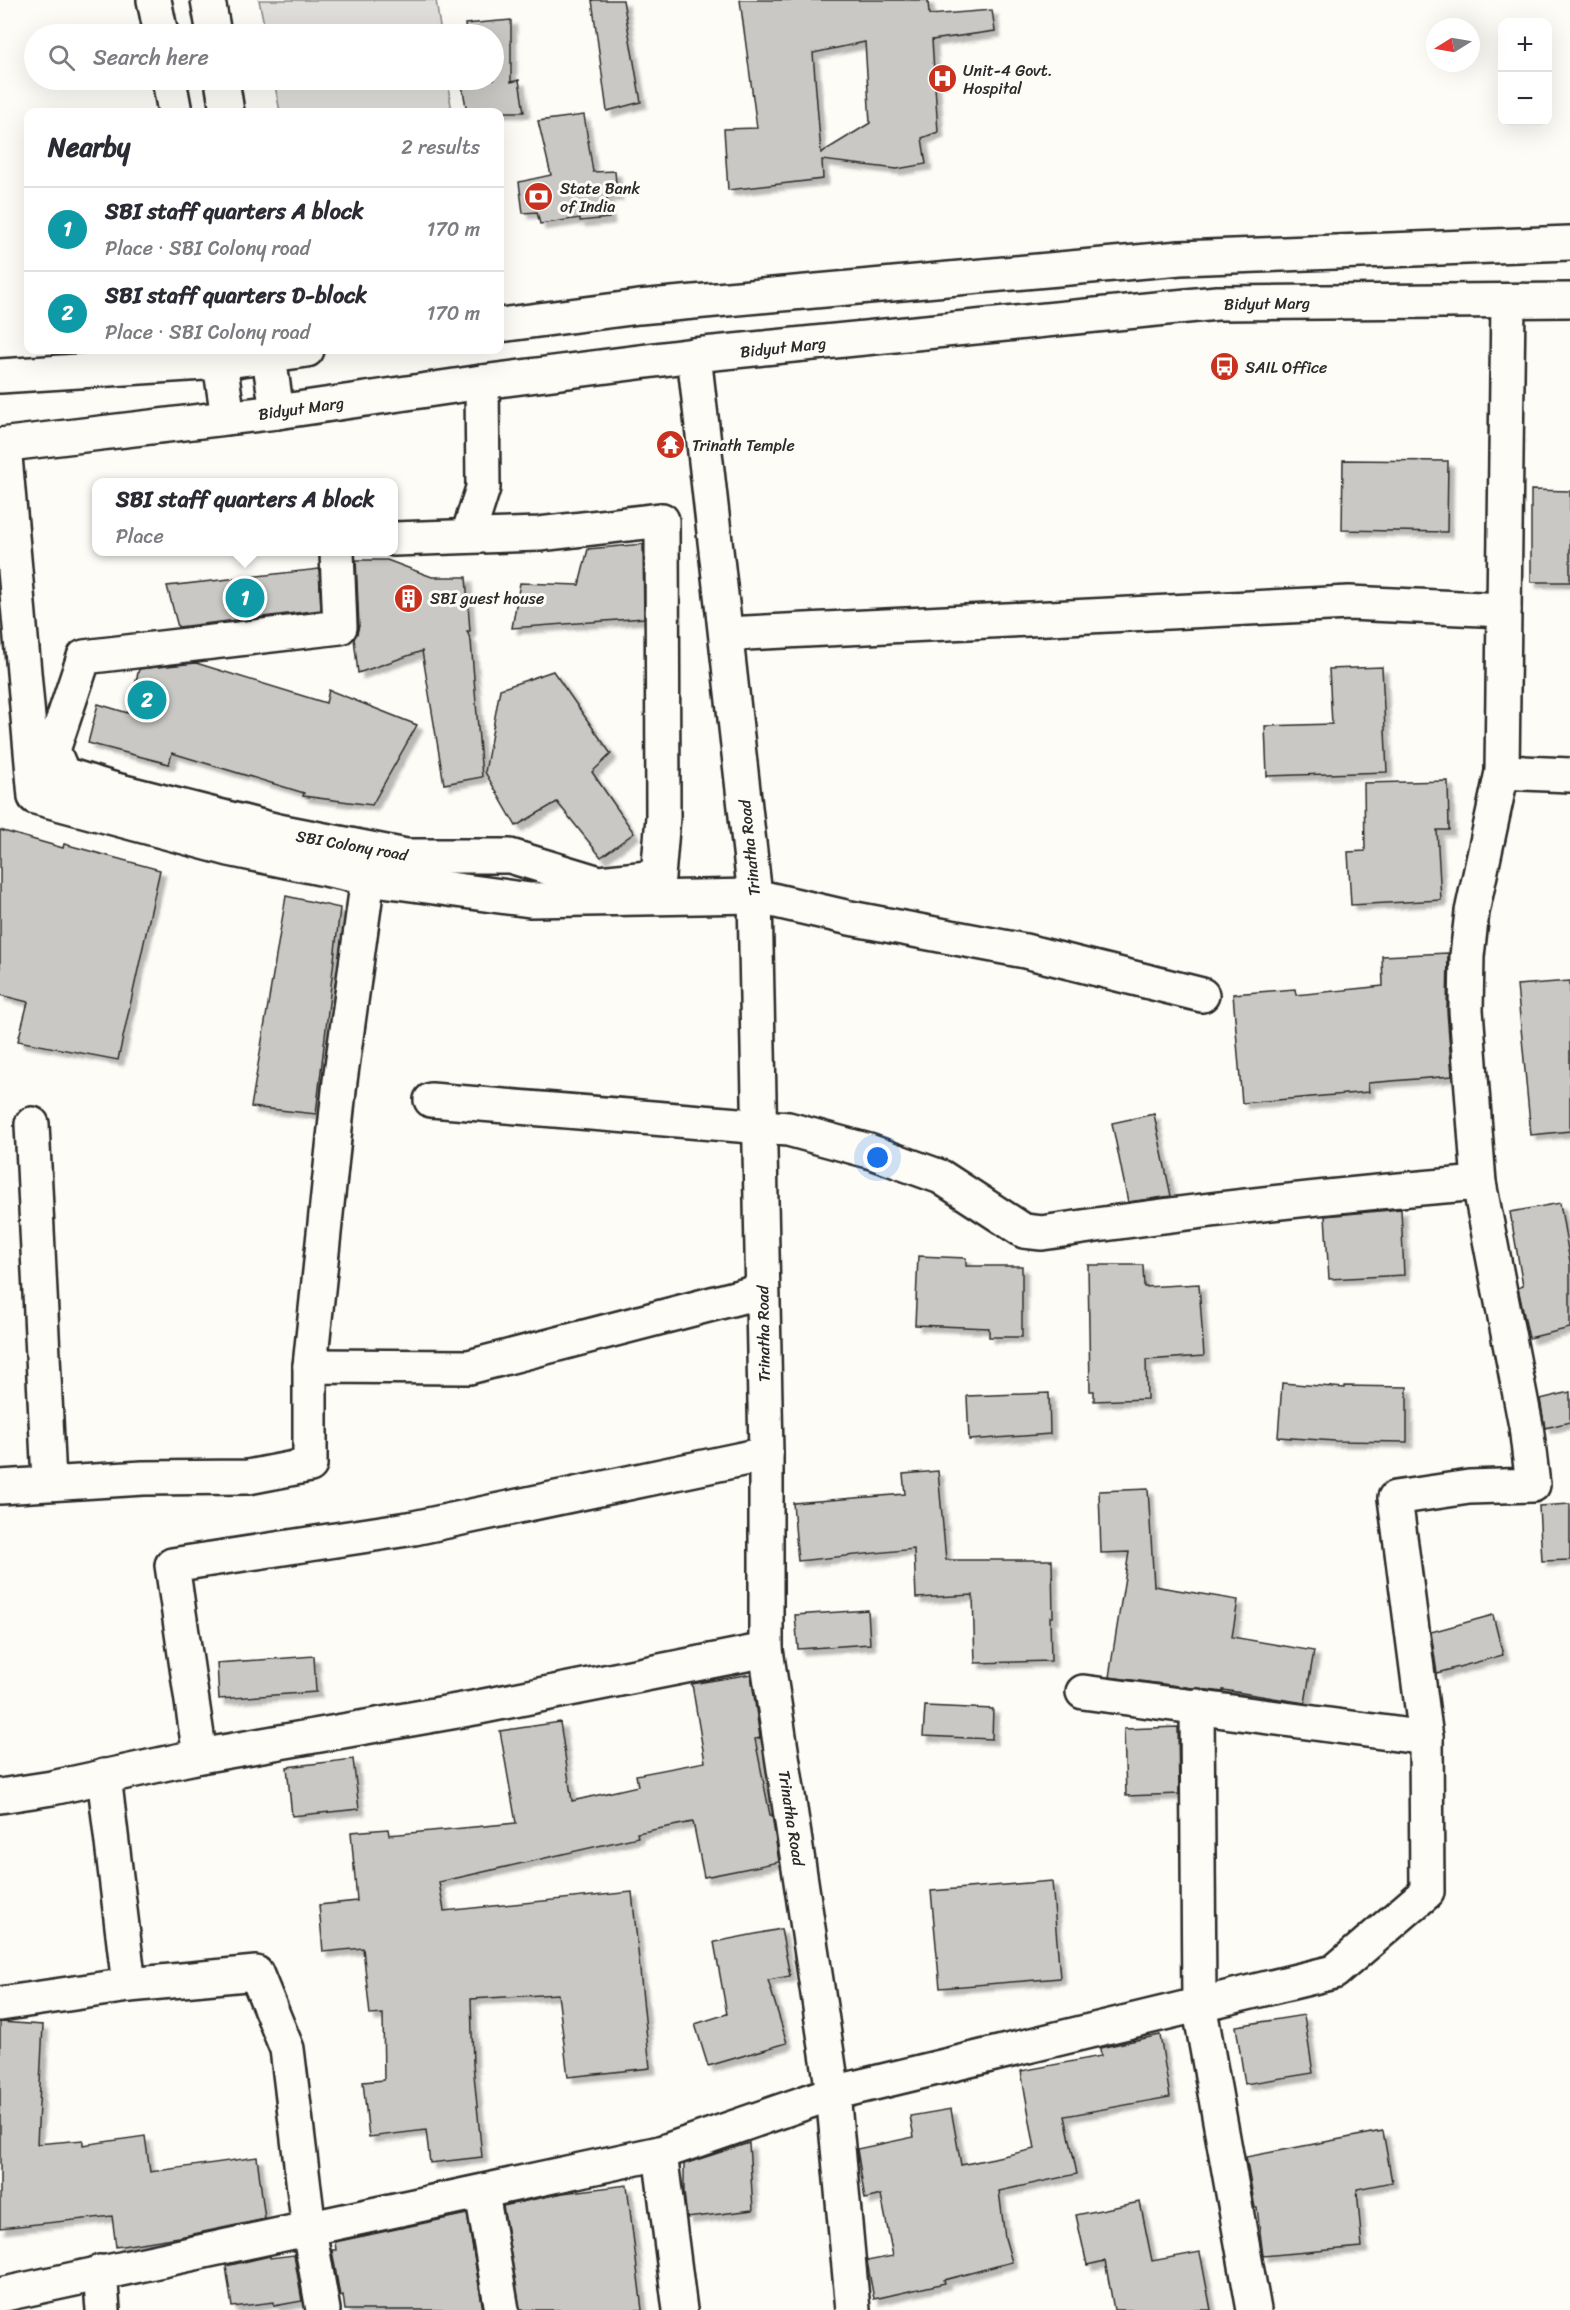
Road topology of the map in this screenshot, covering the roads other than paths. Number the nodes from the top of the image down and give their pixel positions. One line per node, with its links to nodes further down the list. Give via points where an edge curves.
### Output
1 (154, 0): 3 (street)
2 (208, 0): 4 (street)
3 (159, 24)
4 (212, 24)
5 (171, 90): 7 (street)
6 (224, 90): 8 (street)
7 (174, 108)
8 (226, 108)
9 (1570, 243): 12 (street, via 1180,258 639,307)
10 (1570, 300): 11 (street, Bidyut Marg)
11 (1508, 301): 16 (street, Bidyut Marg, via 1217,303); 25 (street)
12 (504, 324)
13 (244, 354): 15 (street)
14 (268, 354): 19 (street)
15 (219, 356): 17 (street); 20 (street)
16 (694, 356): 18 (street, Bidyut Marg); 26 (street, Trinatha Road)
17 (0, 376)
18 (482, 382): 19 (street, Bidyut Marg); 22 (street, via 483,488)
19 (277, 412): 20 (street, Bidyut Marg)
20 (228, 417): 21 (street, Bidyut Marg)
21 (2, 445): 29 (street, via 35,797 228,849)
22 (468, 535): 23 (street, SBI Colony road); 24 (street, SBI Colony road, via 539,534 662,520 663,816 658,877 599,883 510,856 406,856 278,831 63,774 53,750 84,657 340,627)
23 (398, 539)
24 (337, 556)
25 (1504, 610): 26 (street, via 1349,603); 27 (street)
26 (726, 633): 30 (street, Trinatha Road)
27 (1502, 772): 28 (street); 35 (street, via 1472,912 1467,956 1466,1010)
28 (1570, 775)
29 (368, 878): 30 (street, via 530,900); 37 (street, via 340,1081)
30 (755, 896): 31 (street, via 1024,951); 34 (street, Trinatha Road)
31 (1202, 995)
32 (431, 1100): 34 (street)
33 (32, 1124): 39 (street)
34 (760, 1126): 35 (street, via 788,1129 869,1151 941,1177 1024,1231 1042,1233 1186,1212); 36 (street, Trinatha Road)
35 (1479, 1183): 44 (street, via 1526,1426 1533,1485 1468,1487 1395,1498)
36 (762, 1291): 37 (street, via 470,1367); 38 (street, Trinatha Road)
37 (310, 1366): 39 (street, via 310,1465 248,1478)
38 (766, 1454): 41 (street, Trinatha Road); 45 (street, via 414,1528 172,1565)
39 (49, 1482): 40 (street)
40 (0, 1487)
41 (766, 1650): 45 (street, via 474,1708); 51 (street, Trinatha Road)
42 (1083, 1692): 43 (street)
43 (1197, 1706): 44 (street); 50 (street)
44 (1426, 1738): 50 (street, via 1427,1892 1334,1972)
45 (200, 1756): 46 (street)
46 (104, 1776): 47 (street); 48 (street)
47 (0, 1796)
48 (129, 1985): 49 (street); 54 (street, via 256,1973 286,2049)
49 (0, 2004)
50 (1199, 2004): 51 (street); 62 (street)
51 (833, 2093): 52 (street); 61 (street, Trinatha Road)
52 (660, 2153): 53 (street); 60 (street)
53 (482, 2193): 54 (street); 59 (street)
54 (309, 2229): 55 (street); 58 (street)
55 (100, 2272): 56 (street); 57 (street)
56 (0, 2295)
57 (103, 2310)
58 (322, 2310)
59 (502, 2310)
60 (681, 2310)
61 (853, 2310)
62 (1254, 2310)

